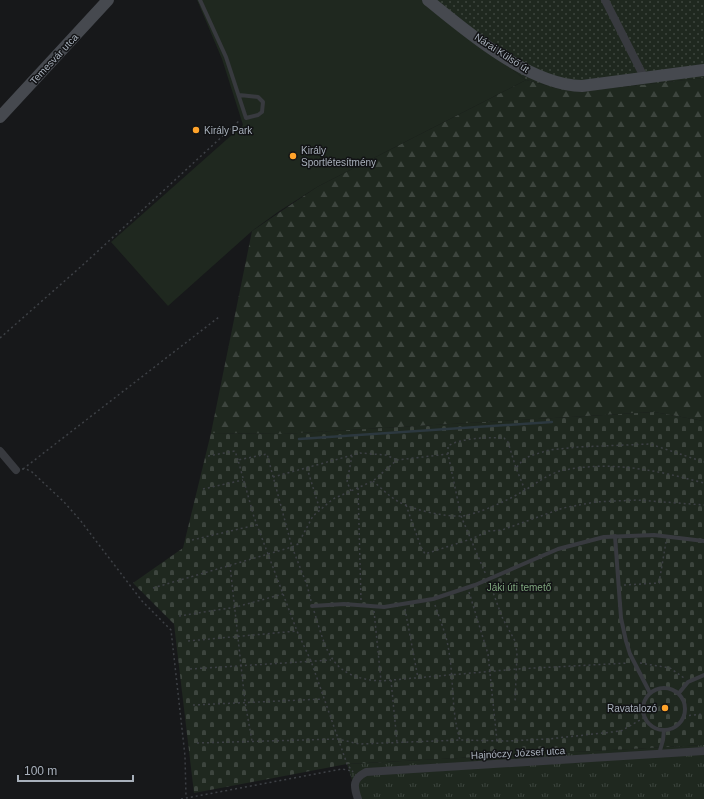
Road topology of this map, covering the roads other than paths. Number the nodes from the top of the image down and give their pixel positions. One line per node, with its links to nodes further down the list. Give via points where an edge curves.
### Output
1 (108, 0): 8 (street, Temesvár utca)
2 (200, 0): 7 (lane, via 226,57)
3 (428, 0): 6 (street, Nárai Külső út, via 508,59 552,81 582,86)
4 (604, 0): 6 (street)
5 (704, 70): 6 (street, Nárai Külső út)
6 (644, 77)
7 (239, 95): 7 (lane, via 255,96 262,102 263,109 260,114 246,117)
8 (0, 118)
9 (0, 451): 10 (street)
10 (19, 470)
11 (615, 536): 12 (lane, via 667,536); 13 (lane, via 558,549 433,599 404,605); 15 (lane, via 621,618 630,654)
12 (704, 541)
13 (312, 606)
14 (704, 675): 16 (lane, via 688,682)
15 (650, 693): 16 (lane, via 664,687); 17 (lane, via 644,704 645,717 652,726)
16 (679, 693): 17 (lane, via 686,708 684,716 676,726)
17 (664, 730): 19 (lane)
18 (704, 751): 19 (street, Hajnóczy József utca)
19 (659, 754): 20 (street, Hajnóczy József utca, via 366,772 355,774 354,790)
20 (358, 799)

